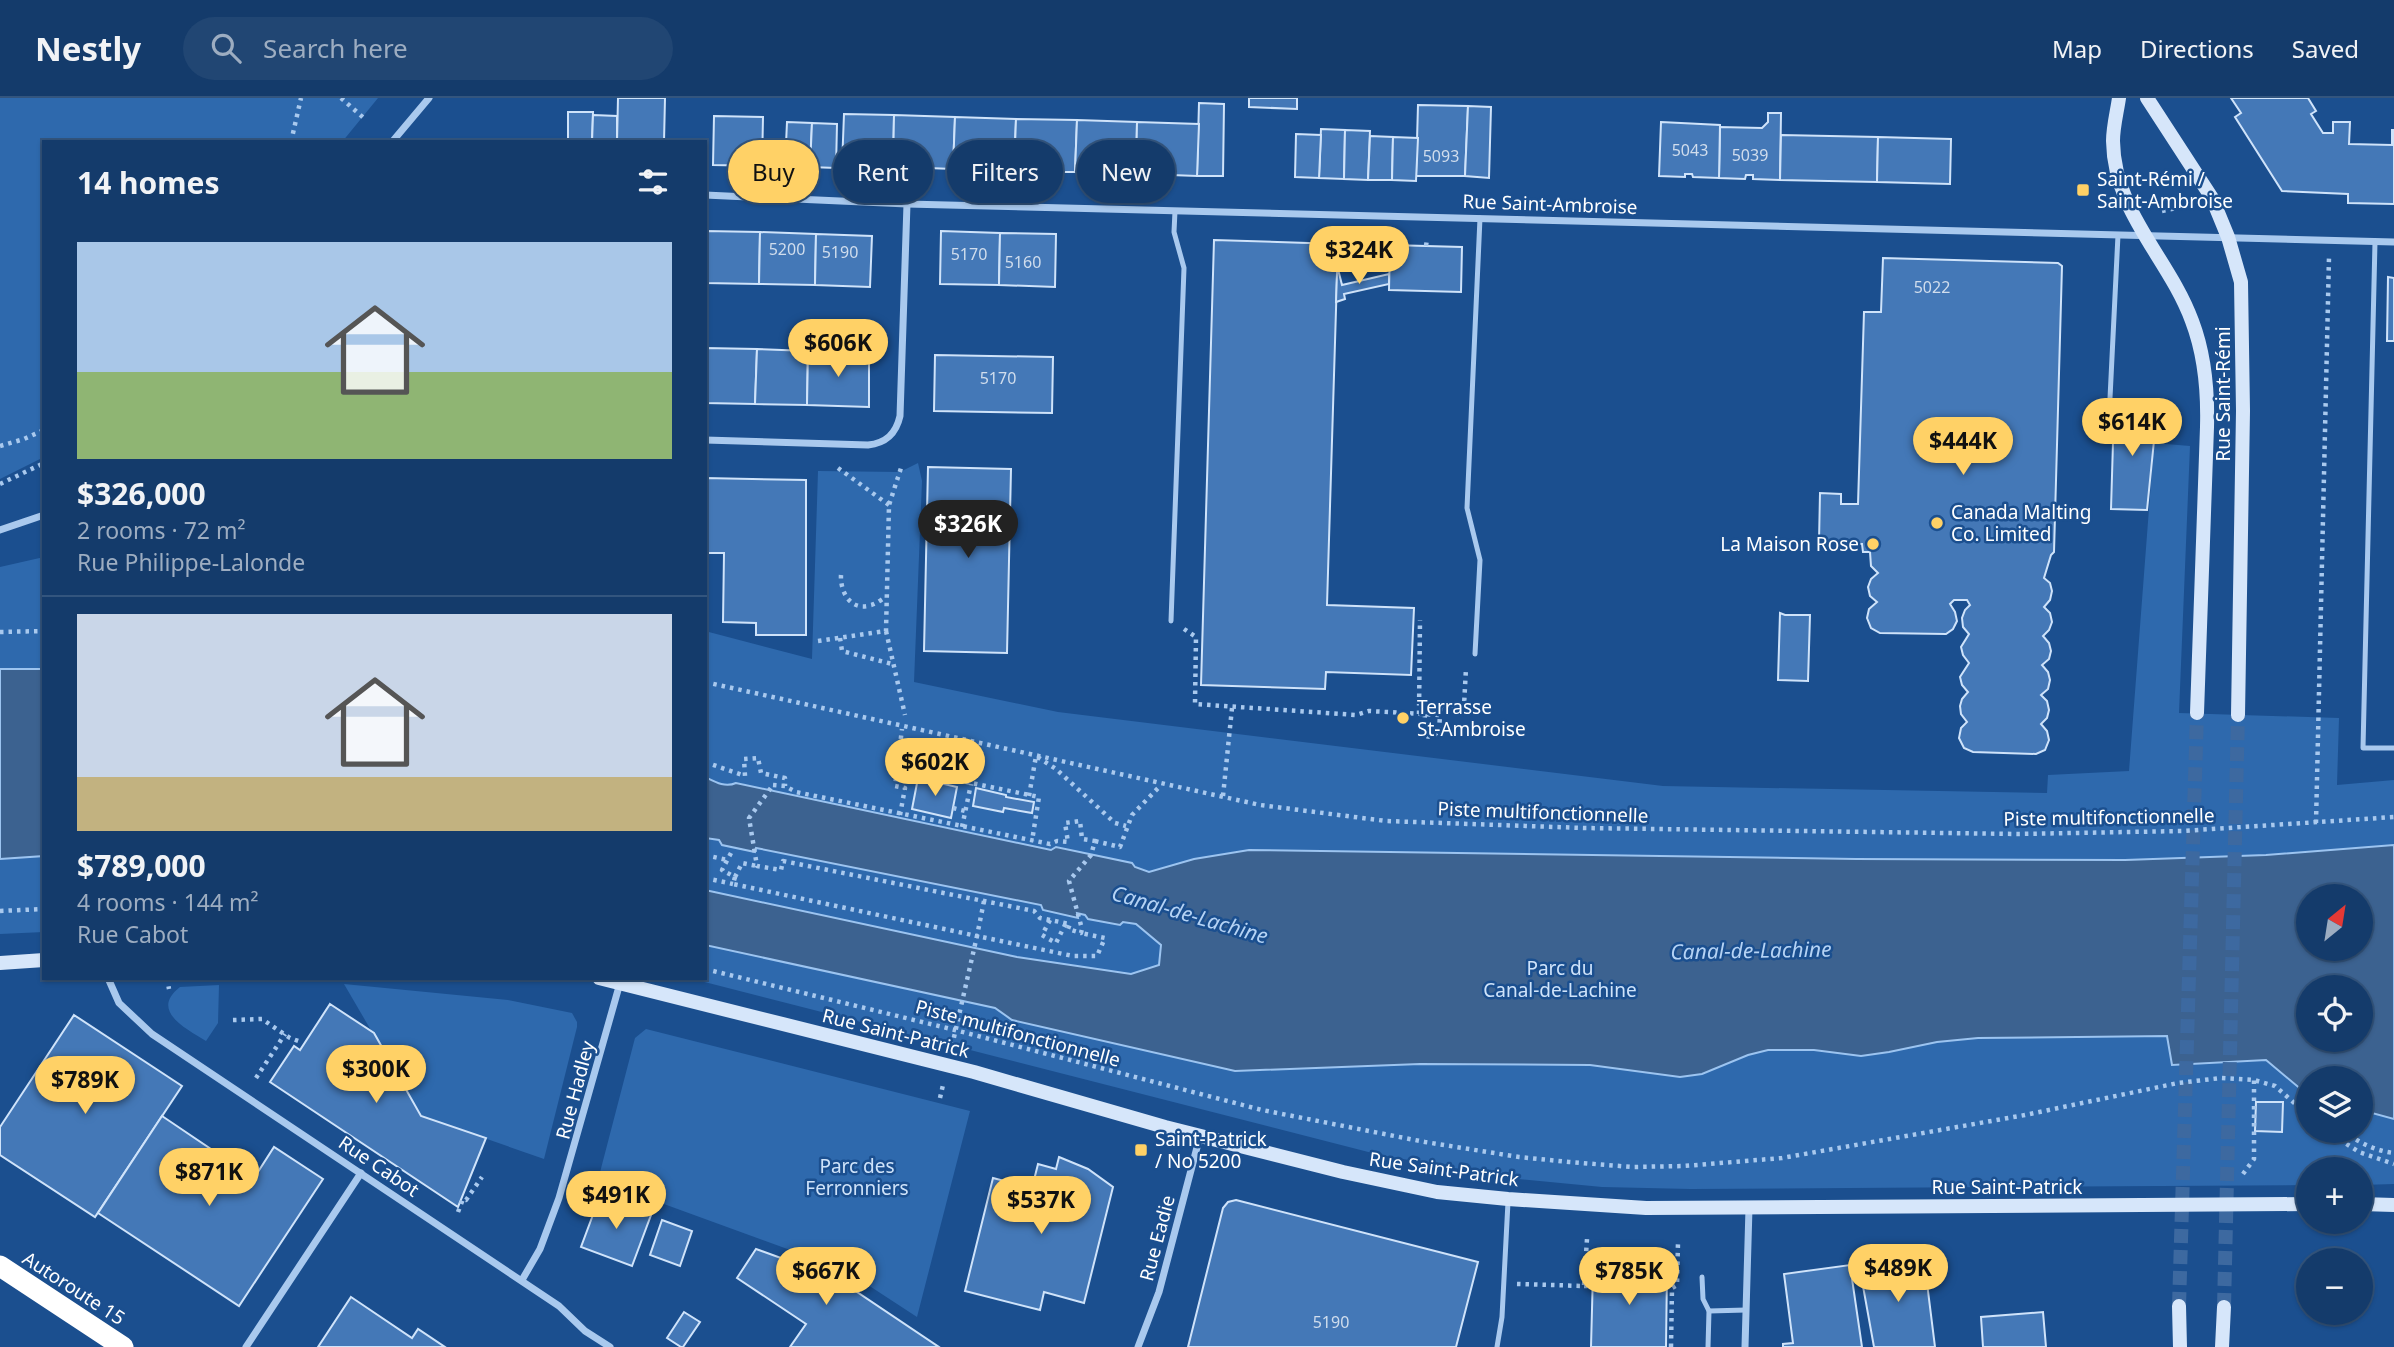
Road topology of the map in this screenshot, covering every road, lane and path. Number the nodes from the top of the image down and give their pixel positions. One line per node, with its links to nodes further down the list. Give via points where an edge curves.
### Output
1 (301, 98): 7 (path)
2 (341, 98): 6 (path)
3 (429, 98): 8 (street)
4 (2119, 98): 16 (main road, Rue Saint-Rémi, via 2113,140 2116,161 2129,211)
5 (2147, 98): 17 (main road, Rue Saint-Rémi, via 2212,198)
6 (366, 120)
7 (291, 140)
8 (395, 140)
9 (707, 195): 10 (street, Rue Saint-Ambroise)
10 (906, 204): 12 (street, Rue Saint-Ambroise); 25 (street, via 900,416 892,435 868,445)
11 (2186, 205): 13 (path)
12 (1175, 211): 14 (street, Rue Saint-Ambroise); 37 (lane, via 1174,232 1184,268)
13 (2162, 211)
14 (1480, 218): 15 (street, Rue Saint-Ambroise); 44 (lane, via 1467,508 1480,560)
15 (2118, 235): 16 (street, Rue Saint-Ambroise); 23 (lane)
16 (2144, 236): 17 (street, Rue Saint-Ambroise); 49 (main road, Rue Saint-Rémi, via 2193,322 2207,382)
17 (2228, 237): 19 (street, Rue Saint-Ambroise); 53 (main road, Rue Saint-Rémi, via 2241,282 2243,325)
18 (1427, 239): 21 (path)
19 (2375, 242): 20 (street, Rue Saint-Ambroise); 57 (lane, via 2362,748)
20 (2394, 242)
21 (1426, 246)
22 (2328, 266): 70 (path)
23 (2109, 398)
24 (42, 431): 26 (path)
25 (707, 439)
26 (0, 446)
27 (42, 464): 30 (path)
28 (838, 468): 31 (path)
29 (901, 468): 31 (path)
30 (0, 484)
31 (889, 505): 35 (path)
32 (42, 516): 33 (street)
33 (0, 530)
34 (841, 575): 35 (path, via 842,590 852,603 871,606)
35 (887, 596): 39 (path)
36 (1420, 620): 50 (path)
37 (1171, 621)
38 (42, 631): 40 (path)
39 (886, 631): 42 (path); 45 (path)
40 (0, 632)
41 (1196, 637): 48 (path, via 1195,704)
42 (840, 638): 43 (path); 45 (path, via 842,651)
43 (818, 641)
44 (1475, 654)
45 (892, 664): 51 (path)
46 (1466, 668): 52 (path, via 1464,706 1441,705)
47 (707, 682): 58 (path, Piste multifonctionnelle)
48 (1232, 708): 50 (path); 65 (path)
49 (2197, 713)
50 (1422, 714): 52 (path); 55 (path, via 1423,736 1432,737)
51 (905, 715)
52 (1440, 715): 55 (path)
53 (2238, 715)
54 (902, 729): 60 (path)
55 (1439, 731): 56 (path)
56 (1472, 734)
57 (2394, 748)
58 (1036, 756): 62 (path, Piste multifonctionnelle); 64 (path); 71 (path, via 1115,823)
59 (707, 763): 63 (path, via 745,776 744,759 758,758 761,773 785,778)
60 (899, 768): 61 (path); 68 (path, via 895,786 905,788)
61 (971, 784): 64 (path); 67 (path)
62 (1162, 784): 65 (path, Piste multifonctionnelle); 71 (path)
63 (785, 786): 68 (path); 78 (path, via 773,785 748,818)
64 (1029, 796): 73 (path, via 1040,797)
65 (1223, 796): 70 (path, Piste multifonctionnelle, via 1387,821 1584,828 2072,834)
66 (953, 808): 67 (path)
67 (965, 811): 72 (path)
68 (900, 815): 72 (path)
69 (2394, 817): 70 (path, Piste multifonctionnelle)
70 (2316, 822)
71 (1126, 826): 74 (path, via 1120,847)
72 (962, 827): 73 (path)
73 (1032, 841): 74 (path, via 1068,842 1065,822 1080,821 1082,839)
74 (1095, 841): 87 (path, via 1094,849 1069,881)
75 (730, 853): 77 (path)
76 (707, 855): 77 (path)
77 (727, 860): 79 (path, via 722,870)
78 (758, 864): 79 (path, via 742,863); 82 (path, via 781,870 783,861)
79 (735, 877): 81 (path)
80 (707, 878): 81 (path)
81 (733, 884): 88 (path)
82 (984, 901): 85 (path, via 1034,911); 88 (path)
83 (42, 909): 84 (path)
84 (0, 911)
85 (1050, 920): 86 (path); 89 (path, via 1042,935)
86 (1066, 923): 87 (path, via 1068,929); 89 (path)
87 (1081, 931): 90 (path, via 1105,938 1097,956)
88 (977, 936): 90 (path); 102 (path)
89 (1056, 943): 90 (path)
90 (1054, 952)
91 (42, 960): 92 (main road)
92 (0, 963)
93 (707, 969): 102 (path, Piste multifonctionnelle)
94 (109, 980): 113 (street, Rue Cabot, via 118,1003 152,1034)
95 (167, 980): 98 (path)
96 (607, 980): 97 (main road, Rue Saint-Patrick)
97 (620, 983): 108 (main road, Rue Saint-Patrick, via 974,1072); 126 (street, Rue Hadley, via 559,1198 540,1249)
98 (169, 989)
99 (240, 1010): 101 (path)
100 (233, 1020): 101 (path)
101 (241, 1020): 103 (path, via 262,1019)
102 (956, 1030): 106 (path, Piste multifonctionnelle, via 1262,1110 1425,1143 1632,1167 1782,1158 2178,1083)
103 (285, 1034): 104 (path); 105 (path)
104 (301, 1042)
105 (256, 1078)
106 (2254, 1080): 107 (path, Piste multifonctionnelle, via 2275,1086); 114 (path, via 2254,1159)
107 (2296, 1104)
108 (1200, 1136): 116 (main road, Rue Saint-Patrick, via 1389,1183); 137 (street, Rue Eadie, via 1159,1292)
109 (2346, 1143): 112 (path)
110 (2364, 1143): 111 (path)
111 (2394, 1153)
112 (2394, 1164)
113 (360, 1173): 126 (street, Rue Cabot); 135 (street)
114 (2243, 1174)
115 (482, 1177): 121 (path)
116 (1508, 1199): 120 (main road, Rue Saint-Patrick, via 1646,1208); 138 (lane)
117 (2296, 1204): 120 (main road, Rue Saint-Patrick)
118 (2373, 1204): 119 (main road)
119 (2394, 1205)
120 (1749, 1208): 132 (street)
121 (458, 1212)
122 (1587, 1239): 128 (path)
123 (1678, 1242): 139 (path)
124 (0, 1266): 134 (highway, Autoroute 15)
125 (1702, 1277): 133 (lane)
126 (522, 1280): 136 (street, Rue Cabot)
127 (1540, 1285): 128 (path)
128 (1584, 1286): 129 (path)
129 (1592, 1286)
130 (2179, 1306): 142 (main road)
131 (2224, 1307): 143 (main road)
132 (1746, 1310): 133 (lane); 141 (street)
133 (1709, 1311): 140 (lane)
134 (123, 1347)
135 (247, 1347)
136 (610, 1347)
137 (1138, 1347)
138 (1497, 1347)
139 (1671, 1347)
140 (1708, 1347)
141 (1745, 1347)
142 (2180, 1347)
143 (2222, 1347)

